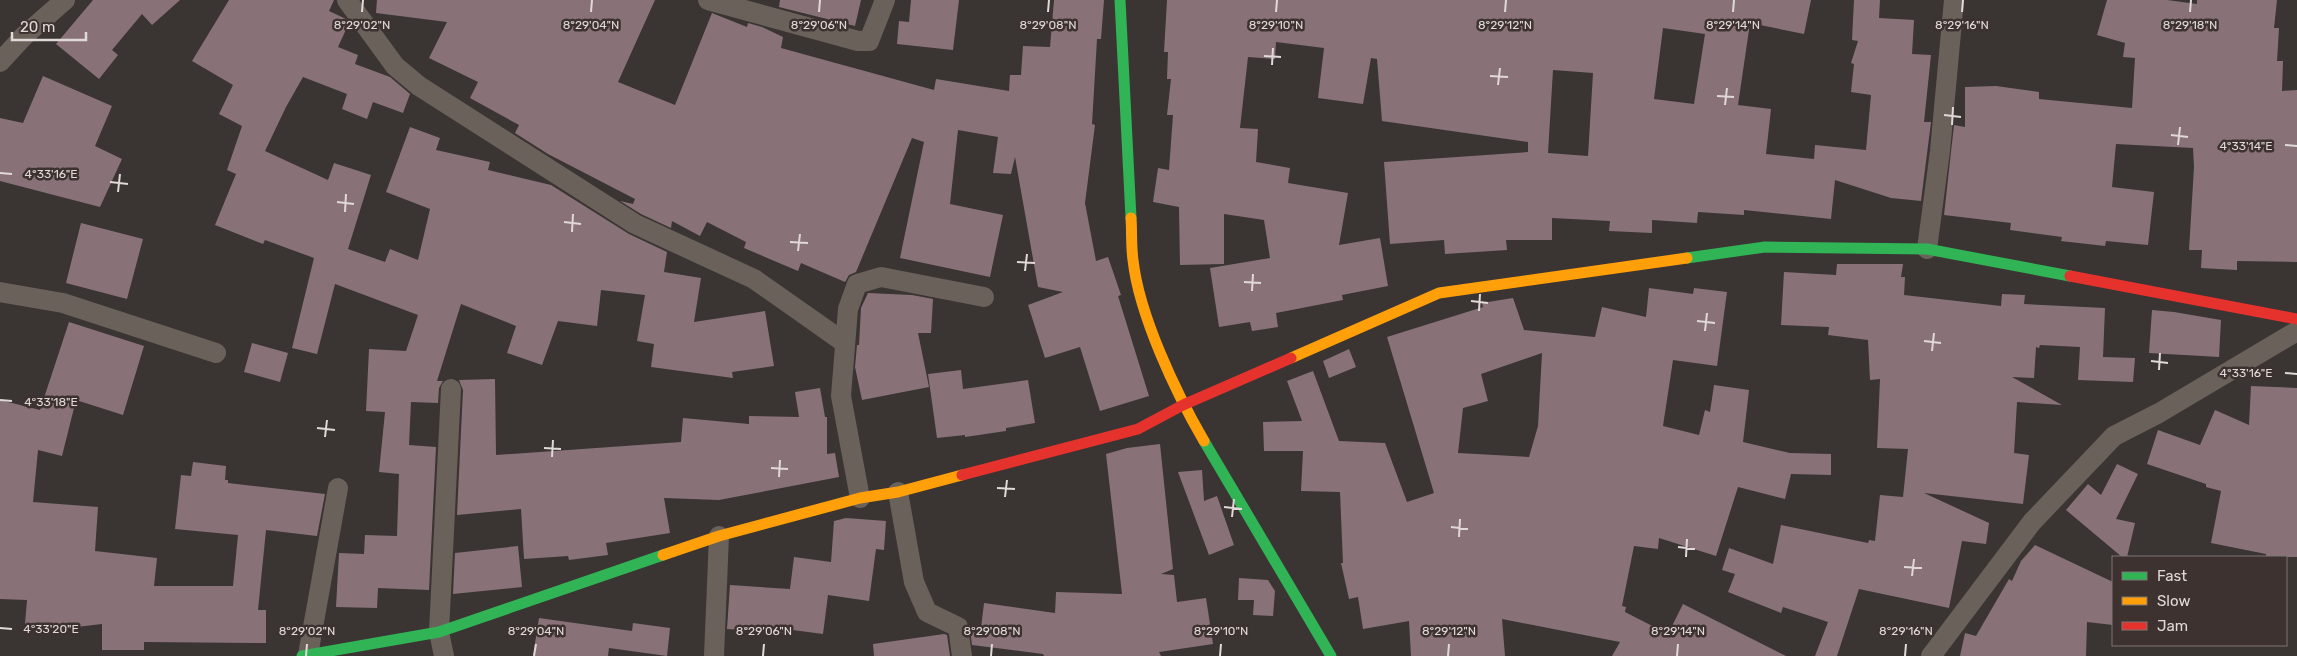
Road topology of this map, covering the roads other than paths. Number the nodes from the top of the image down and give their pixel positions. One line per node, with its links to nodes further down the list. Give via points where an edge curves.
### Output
1 (65, 0): 7 (street)
2 (347, 0): 13 (street, via 395,66 419,86 635,224 754,279)
3 (708, 0): 4 (street, via 869,41)
4 (884, 0)
5 (1120, 0): 16 (street, via 1134,261 1146,313)
6 (1954, 0): 8 (street)
7 (0, 62)
8 (1927, 250): 11 (street); 16 (street, via 1765,247 1439,293)
9 (0, 292): 14 (street, via 63,303)
10 (984, 297): 13 (street, via 881,277 857,284 848,310)
11 (2297, 319)
12 (2297, 331): 27 (street, via 2114,436 2032,522)
13 (845, 343): 19 (street, via 841,396)
14 (216, 353)
15 (451, 389): 21 (street)
16 (1183, 405): 18 (street, via 1138,429); 26 (street)
17 (338, 488): 22 (street)
18 (898, 492): 19 (street); 25 (street, via 914,582 927,612 958,627)
19 (860, 498): 20 (street)
20 (719, 536): 21 (street); 24 (street)
21 (439, 632): 22 (street); 23 (street)
22 (305, 655)
23 (444, 656)
24 (714, 656)
25 (962, 656)
26 (1330, 656)
27 (1931, 656)

